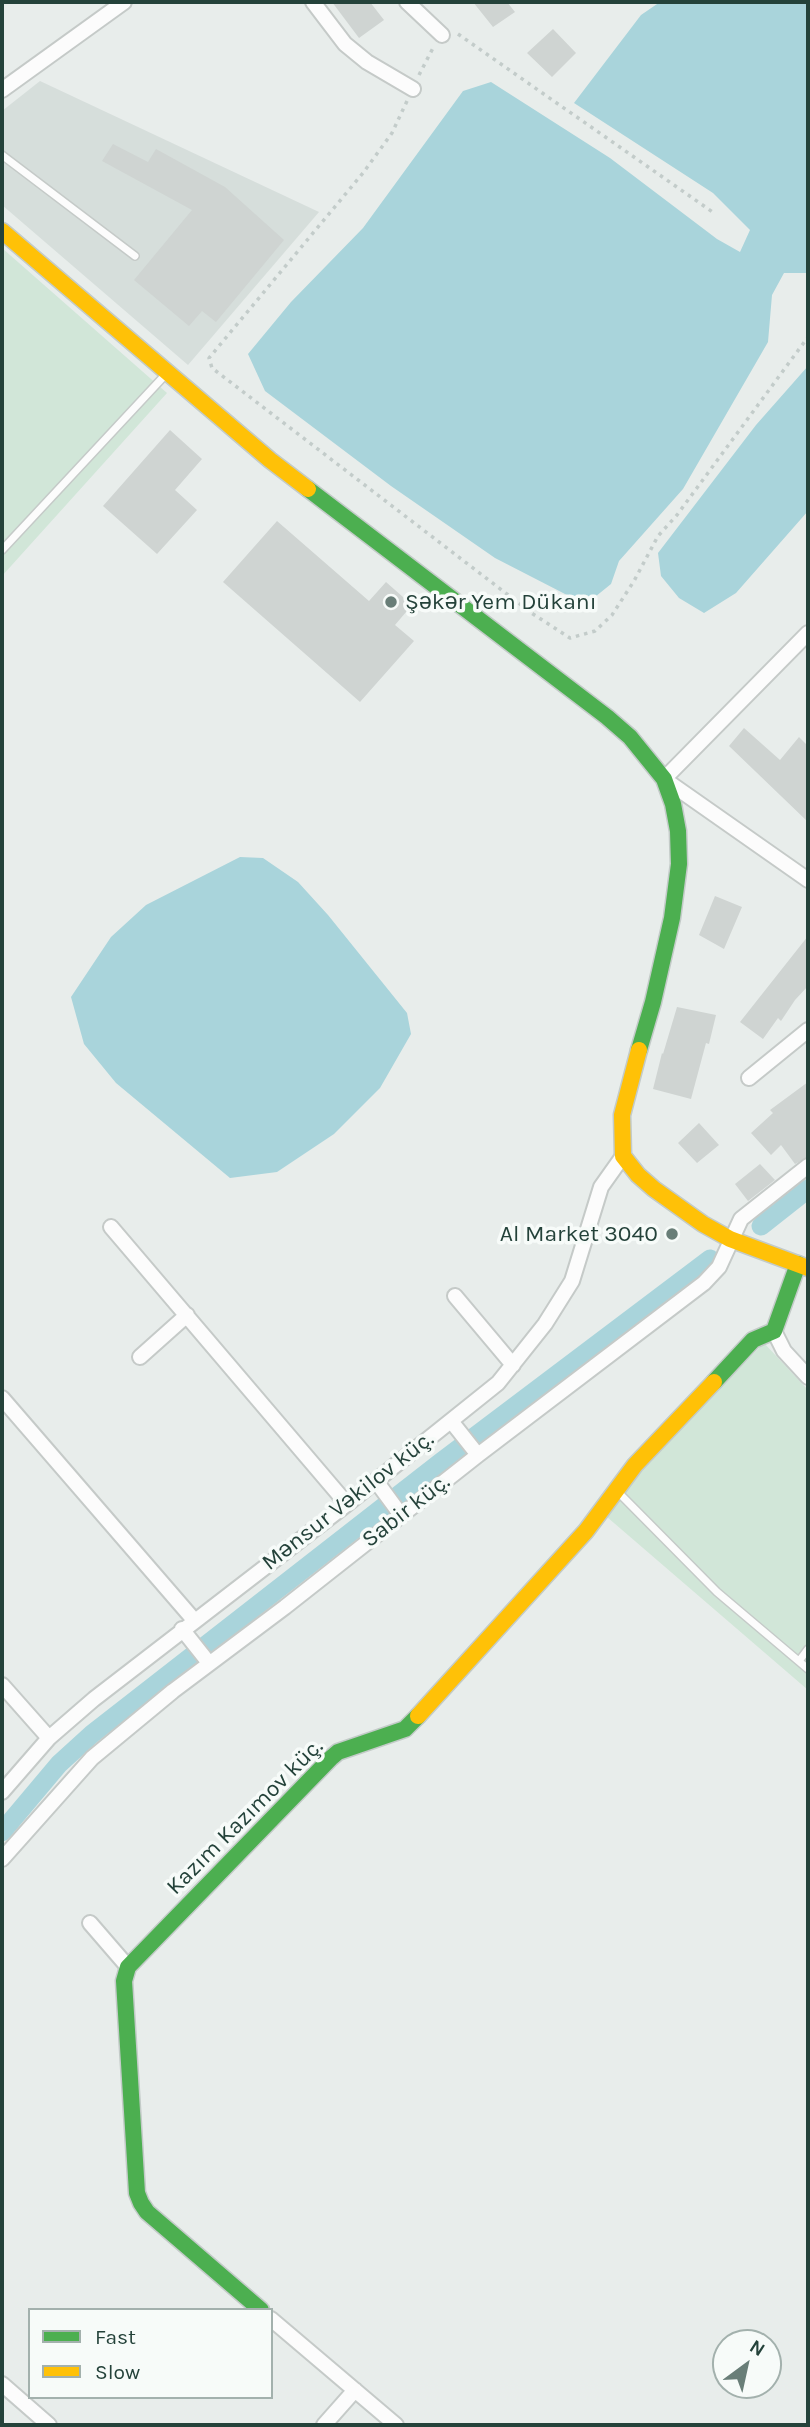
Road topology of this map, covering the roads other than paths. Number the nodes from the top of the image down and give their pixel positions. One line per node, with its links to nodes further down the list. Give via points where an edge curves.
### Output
1 (124, 2): 6 (street)
2 (313, 2): 5 (street, via 345,44)
3 (407, 2): 4 (street)
4 (442, 35)
5 (413, 89)
6 (2, 90)
7 (2, 155): 9 (lane)
8 (3, 235): 10 (street)
9 (135, 256)
10 (168, 372): 11 (lane); 13 (street, via 270,460 607,717)
11 (2, 550)
12 (808, 633): 13 (street)
13 (664, 779): 14 (street); 17 (street, via 678,831 677,887 653,1002 622,1115)
14 (808, 880)
15 (808, 1030): 16 (street)
16 (749, 1078)
17 (624, 1156): 20 (street, via 654,1189); 26 (street, Mənsur Vəkilov küç., via 601,1187 572,1281)
18 (808, 1166): 20 (street, Sabir küç., via 741,1219)
19 (111, 1227): 23 (street)
20 (730, 1239): 21 (street); 30 (street, Sabir küç., via 719,1267 704,1283)
21 (803, 1266): 24 (street)
22 (455, 1296): 26 (street)
23 (187, 1315): 25 (street); 33 (street)
24 (774, 1331): 27 (street, via 784,1351); 32 (street, Kazım Kazımov küç., via 753,1340)
25 (139, 1357)
26 (513, 1365): 29 (street, Mənsur Vəkilov küç.)
27 (808, 1377)
28 (2, 1398): 35 (street)
29 (451, 1421): 30 (street); 31 (street, Mənsur Vəkilov küç.)
30 (478, 1455): 34 (street, Sabir küç.)
31 (376, 1481): 33 (street, Mənsur Vəkilov küç.); 34 (street)
32 (616, 1490): 37 (lane, via 718,1592); 45 (street, Kazım Kazımov küç., via 586,1531 426,1709 405,1729 331,1758)
33 (347, 1504): 35 (street, Mənsur Vəkilov küç.)
34 (401, 1516): 38 (street, Sabir küç.)
35 (188, 1625): 38 (street); 41 (street, Mənsur Vəkilov küç.)
36 (808, 1649): 37 (lane)
37 (799, 1661): 39 (lane)
38 (209, 1663): 43 (street, Sabir küç., via 92,1758)
39 (808, 1669)
40 (2, 1685): 41 (street)
41 (49, 1738): 42 (street, Mənsur Vəkilov küç.)
42 (2, 1792)
43 (2, 1859)
44 (90, 1923): 45 (street)
45 (128, 1968): 46 (street, via 124,1981 137,2193 146,2212)
46 (259, 2308)
47 (273, 2321): 49 (street)
48 (2, 2384): 50 (street)
49 (355, 2390): 51 (street); 52 (street)
50 (49, 2425)
51 (324, 2425)
52 (396, 2425)

